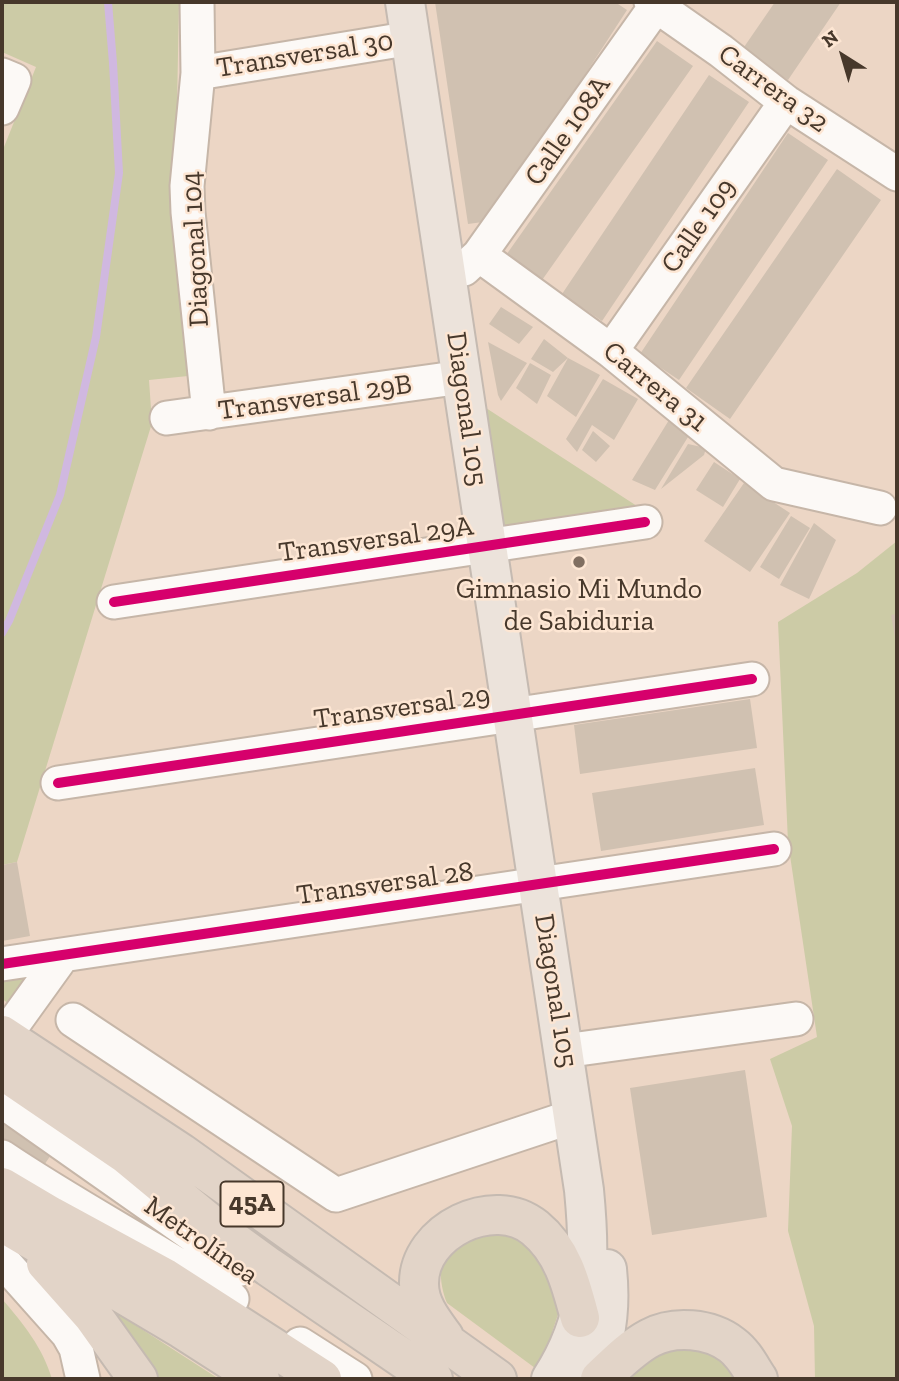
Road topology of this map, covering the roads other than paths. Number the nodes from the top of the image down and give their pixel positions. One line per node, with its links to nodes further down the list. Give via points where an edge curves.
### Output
1 (197, 2): 4 (street, Diagonal 104)
2 (653, 4): 5 (street, Carrera 32); 7 (street, Calle 108A)
3 (409, 20): 4 (street, Transversal 30); 8 (main road, Diagonal 105)
4 (198, 73): 11 (street, Diagonal 104, via 187,186)
5 (786, 102): 6 (street, Carrera 32); 9 (street, Calle 109)
6 (897, 174)
7 (479, 256): 8 (street); 9 (street, Carrera 31)
8 (447, 282): 10 (main road, Diagonal 105)
9 (611, 351): 13 (street, Carrera 31, via 774,484)
10 (462, 377): 11 (street, Transversal 29B); 15 (main road, Diagonal 105)
11 (209, 413): 12 (street, Transversal 29B)
12 (167, 418)
13 (880, 508)
14 (645, 523): 15 (street, Transversal 29A)
15 (487, 546): 16 (street, Transversal 29A); 18 (main road, Diagonal 105)
16 (114, 602)
17 (752, 679): 18 (street, Transversal 29)
18 (512, 715): 19 (street, Transversal 29); 21 (main road, Diagonal 105)
19 (58, 783)
20 (774, 849): 21 (street, Transversal 28)
21 (538, 884): 22 (street, Transversal 28); 27 (main road, Diagonal 105)
22 (63, 955): 23 (street, Transversal 28); 26 (street)
23 (2, 964)
24 (796, 1019): 27 (street)
25 (73, 1020): 29 (street, via 336,1195)
26 (3, 1047): 35 (highway, 45A, via 152,1133); 42 (highway, 45A, via 214,1227)
27 (564, 1051): 29 (main road, Diagonal 105)
28 (2, 1101): 41 (street, Metrolínea)
29 (574, 1116): 32 (main road, Diagonal 105)
30 (2, 1157): 40 (street, Metrolínea)
31 (2, 1187): 39 (highway, via 165,1278)
32 (584, 1190): 34 (main road, Diagonal 105, via 589,1270); 45 (main road, Diagonal 105, via 608,1272 609,1305 604,1338)
33 (5, 1237): 36 (street, via 76,1348); 37 (highway, via 40,1256 93,1316); 38 (highway, via 182,1329)
34 (580, 1318): 35 (highway, via 566,1271 548,1241 533,1226 491,1215 449,1230 422,1264 418,1285 426,1311); 44 (main road, Diagonal 105)
35 (449, 1345): 43 (highway, 45A)
36 (83, 1379)
37 (138, 1379)
38 (260, 1379)
39 (322, 1379)
40 (355, 1379)
41 (402, 1379)
42 (433, 1379)
43 (497, 1379)
44 (551, 1379)
45 (588, 1379)
46 (600, 1379): 47 (highway, via 648,1339 682,1329 718,1336 732,1345)
47 (758, 1379)

